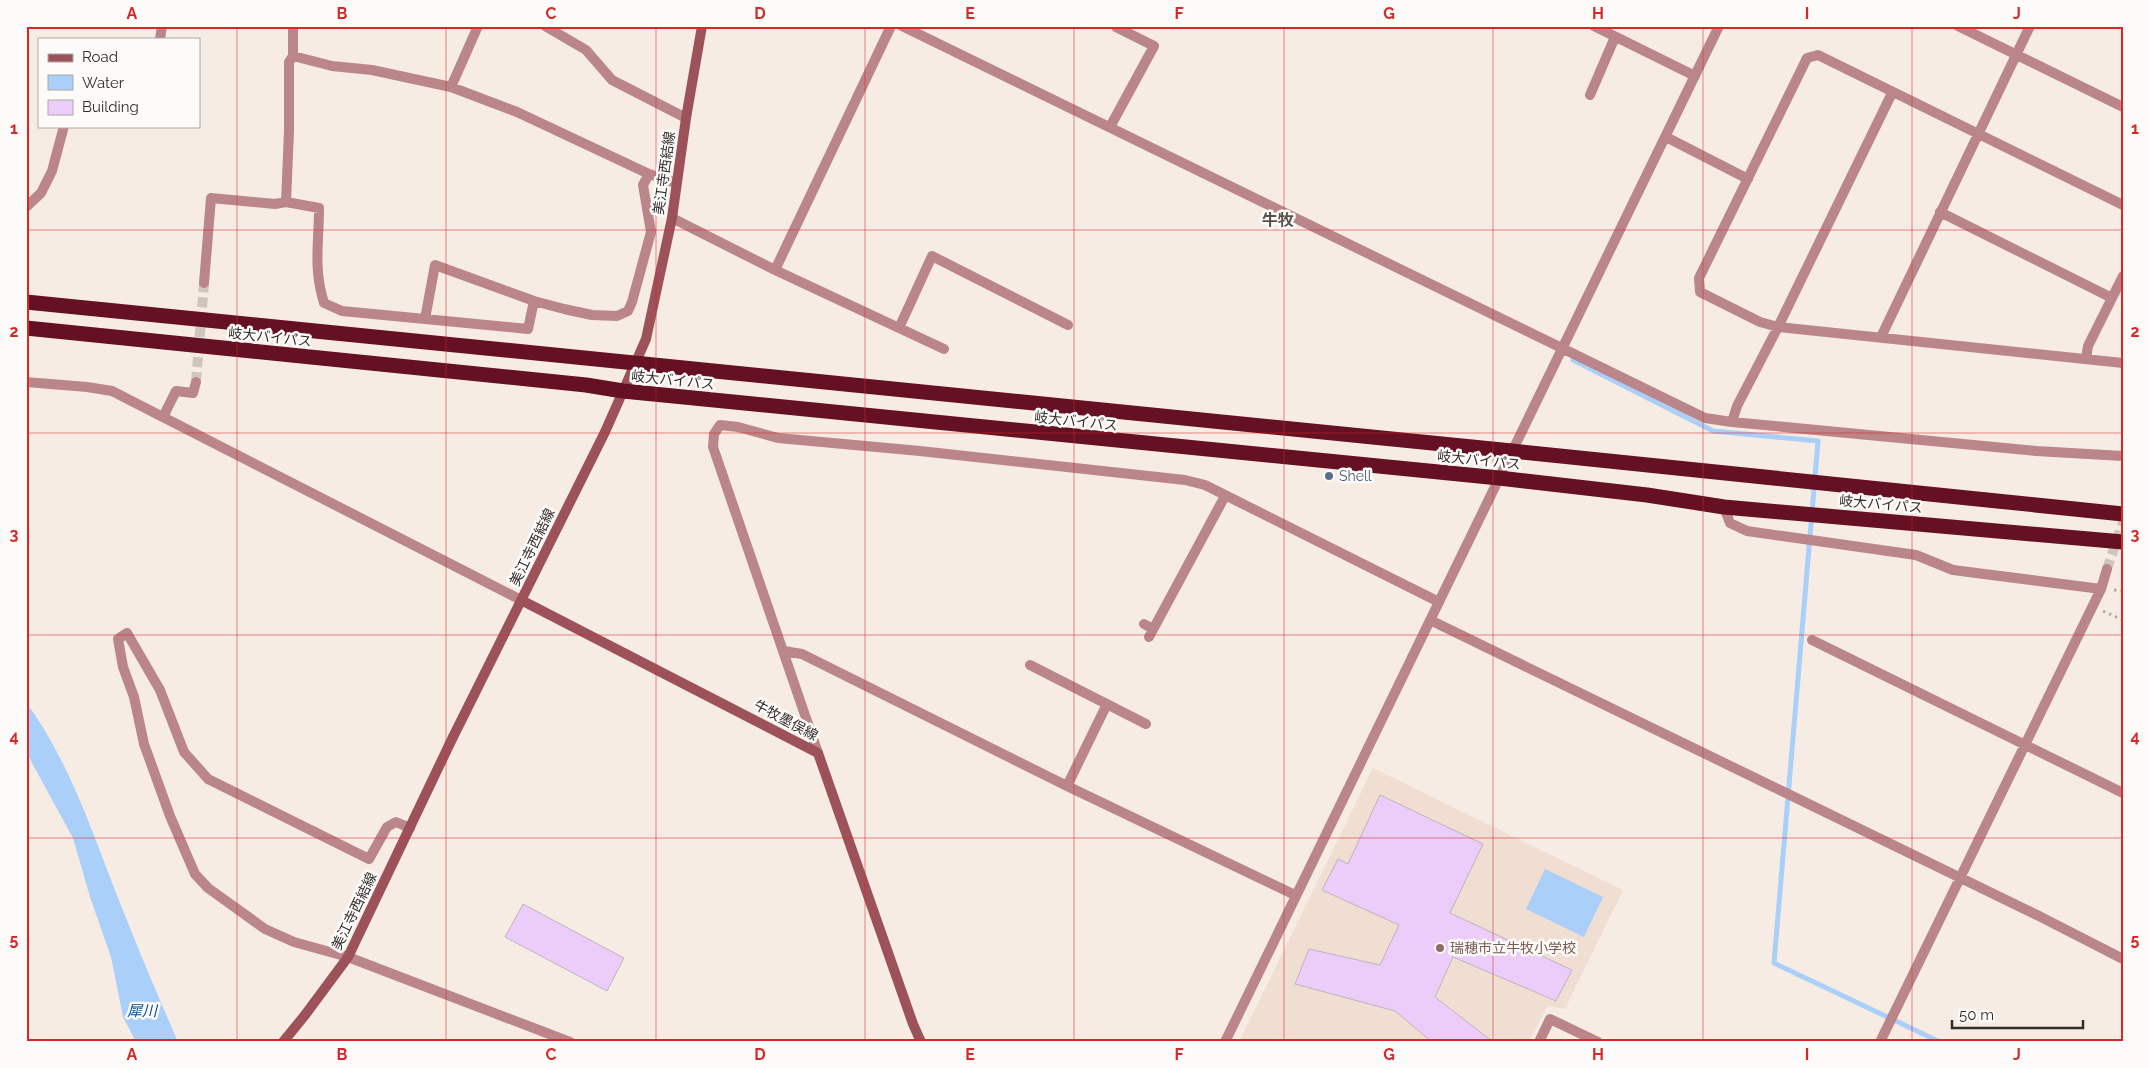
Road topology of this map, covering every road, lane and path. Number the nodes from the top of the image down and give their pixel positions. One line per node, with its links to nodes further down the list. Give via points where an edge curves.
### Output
1 (293, 26): 14 (street)
2 (478, 26): 16 (street)
3 (545, 26): 20 (street, via 586,50 612,80)
4 (702, 26): 20 (main road, 美江寺西結線)
5 (891, 26): 33 (street)
6 (902, 26): 21 (street)
7 (1594, 26): 12 (street)
8 (1719, 26): 15 (street)
9 (1958, 26): 13 (street)
10 (2030, 26): 13 (street)
11 (1116, 27): 21 (street, via 1154,46)
12 (1615, 37): 15 (street); 18 (street)
13 (2016, 55): 19 (street); 23 (street)
14 (292, 56): 16 (street); 28 (street, via 289,62)
15 (1695, 76): 24 (street)
16 (451, 87): 25 (street, via 570,135)
17 (1892, 92): 23 (street); 26 (street, via 1818,55 1807,58); 41 (street)
18 (1590, 95)
19 (2123, 107)
20 (686, 118): 27 (main road, 美江寺西結線)
21 (1110, 127): 45 (street)
22 (63, 128): 30 (street, via 41,193)
23 (1977, 134): 29 (street); 31 (street)
24 (1666, 137): 26 (street); 45 (street)
25 (649, 174): 27 (street); 37 (street, via 643,185 651,232 628,311 617,316 592,315)
26 (1748, 179): 41 (street, via 1699,278 1700,292 1760,322)
27 (676, 183): 32 (main road, 美江寺西結線)
28 (286, 202): 35 (street, via 275,204 211,198); 39 (street, via 319,208 316,263 324,303 342,311)
29 (2123, 205)
30 (26, 207)
31 (1940, 212): 36 (street); 44 (street)
32 (672, 218): 33 (street); 48 (main road, 美江寺西結線, via 646,339)
33 (775, 270): 43 (street)
34 (2123, 276): 36 (street)
35 (204, 283)
36 (2112, 298): 47 (street, via 2088,346)
37 (534, 301): 39 (street, via 528,329); 39 (street, via 435,265)
38 (26, 302): 48 (highway, 岐大バイパス)
39 (425, 319)
40 (1068, 325): 43 (street, via 932,256)
41 (1778, 327): 44 (street); 54 (street)
42 (26, 328): 52 (highway, 岐大バイパス)
43 (899, 328): 46 (street)
44 (1881, 337): 47 (street)
45 (1562, 347): 54 (street, via 1705,418); 55 (street)
46 (944, 349)
47 (2086, 359): 49 (street)
48 (635, 363): 52 (main road, 美江寺西結線); 55 (highway, 岐大バイパス)
49 (2123, 363)
50 (26, 382): 53 (street, via 112,391)
51 (196, 382): 53 (street, via 193,393 176,391)
52 (623, 391): 57 (highway, 岐大バイパス); 64 (main road, 美江寺西結線)
53 (163, 417): 64 (street)
54 (1732, 422): 56 (street, via 2036,451)
55 (1512, 451): 57 (street); 60 (highway, 岐大バイパス)
56 (2123, 456)
57 (1499, 478): 59 (highway, 岐大バイパス); 65 (street)
58 (1224, 496): 65 (street); 69 (street); 71 (street, via 1185,480 778,438 720,425 714,434 713,447)
59 (1724, 507): 61 (highway, 岐大バイパス); 63 (street, via 1730,523 1747,531 1916,555 1953,570)
60 (2123, 514)
61 (2123, 542)
62 (2107, 569): 63 (street)
63 (2101, 589): 66 (street)
64 (521, 600): 76 (main road, 牛牧墨俣線); 79 (main road, 美江寺西結線)
65 (1439, 602): 67 (street)
66 (2093, 606): 68 (path); 75 (street)
67 (1430, 620): 80 (street); 81 (street)
68 (2123, 620)
69 (1149, 630)
70 (1812, 640): 75 (street)
71 (784, 651): 76 (street); 77 (street, via 802,654)
72 (1030, 665): 73 (street)
73 (1107, 704): 74 (street); 77 (street)
74 (1146, 724)
75 (2025, 745): 78 (street); 80 (street)
76 (818, 752): 86 (main road, 牛牧墨俣線)
77 (1067, 786): 81 (street)
78 (2123, 793)
79 (410, 828): 82 (main road, 美江寺西結線); 82 (street, via 396,822 387,827 369,859 208,779 184,752 160,690 127,633 118,639 144,744 195,874 208,888 265,930)
80 (1960, 878): 83 (street); 90 (street)
81 (1295, 895): 87 (street)
82 (348, 957): 84 (main road, 美江寺西結線); 85 (street)
83 (2123, 958)
84 (283, 1042)
85 (570, 1042)
86 (921, 1042)
87 (1224, 1042)
88 (1539, 1042): 89 (street, via 1550,1019)
89 (1598, 1042)
90 (1880, 1042)

